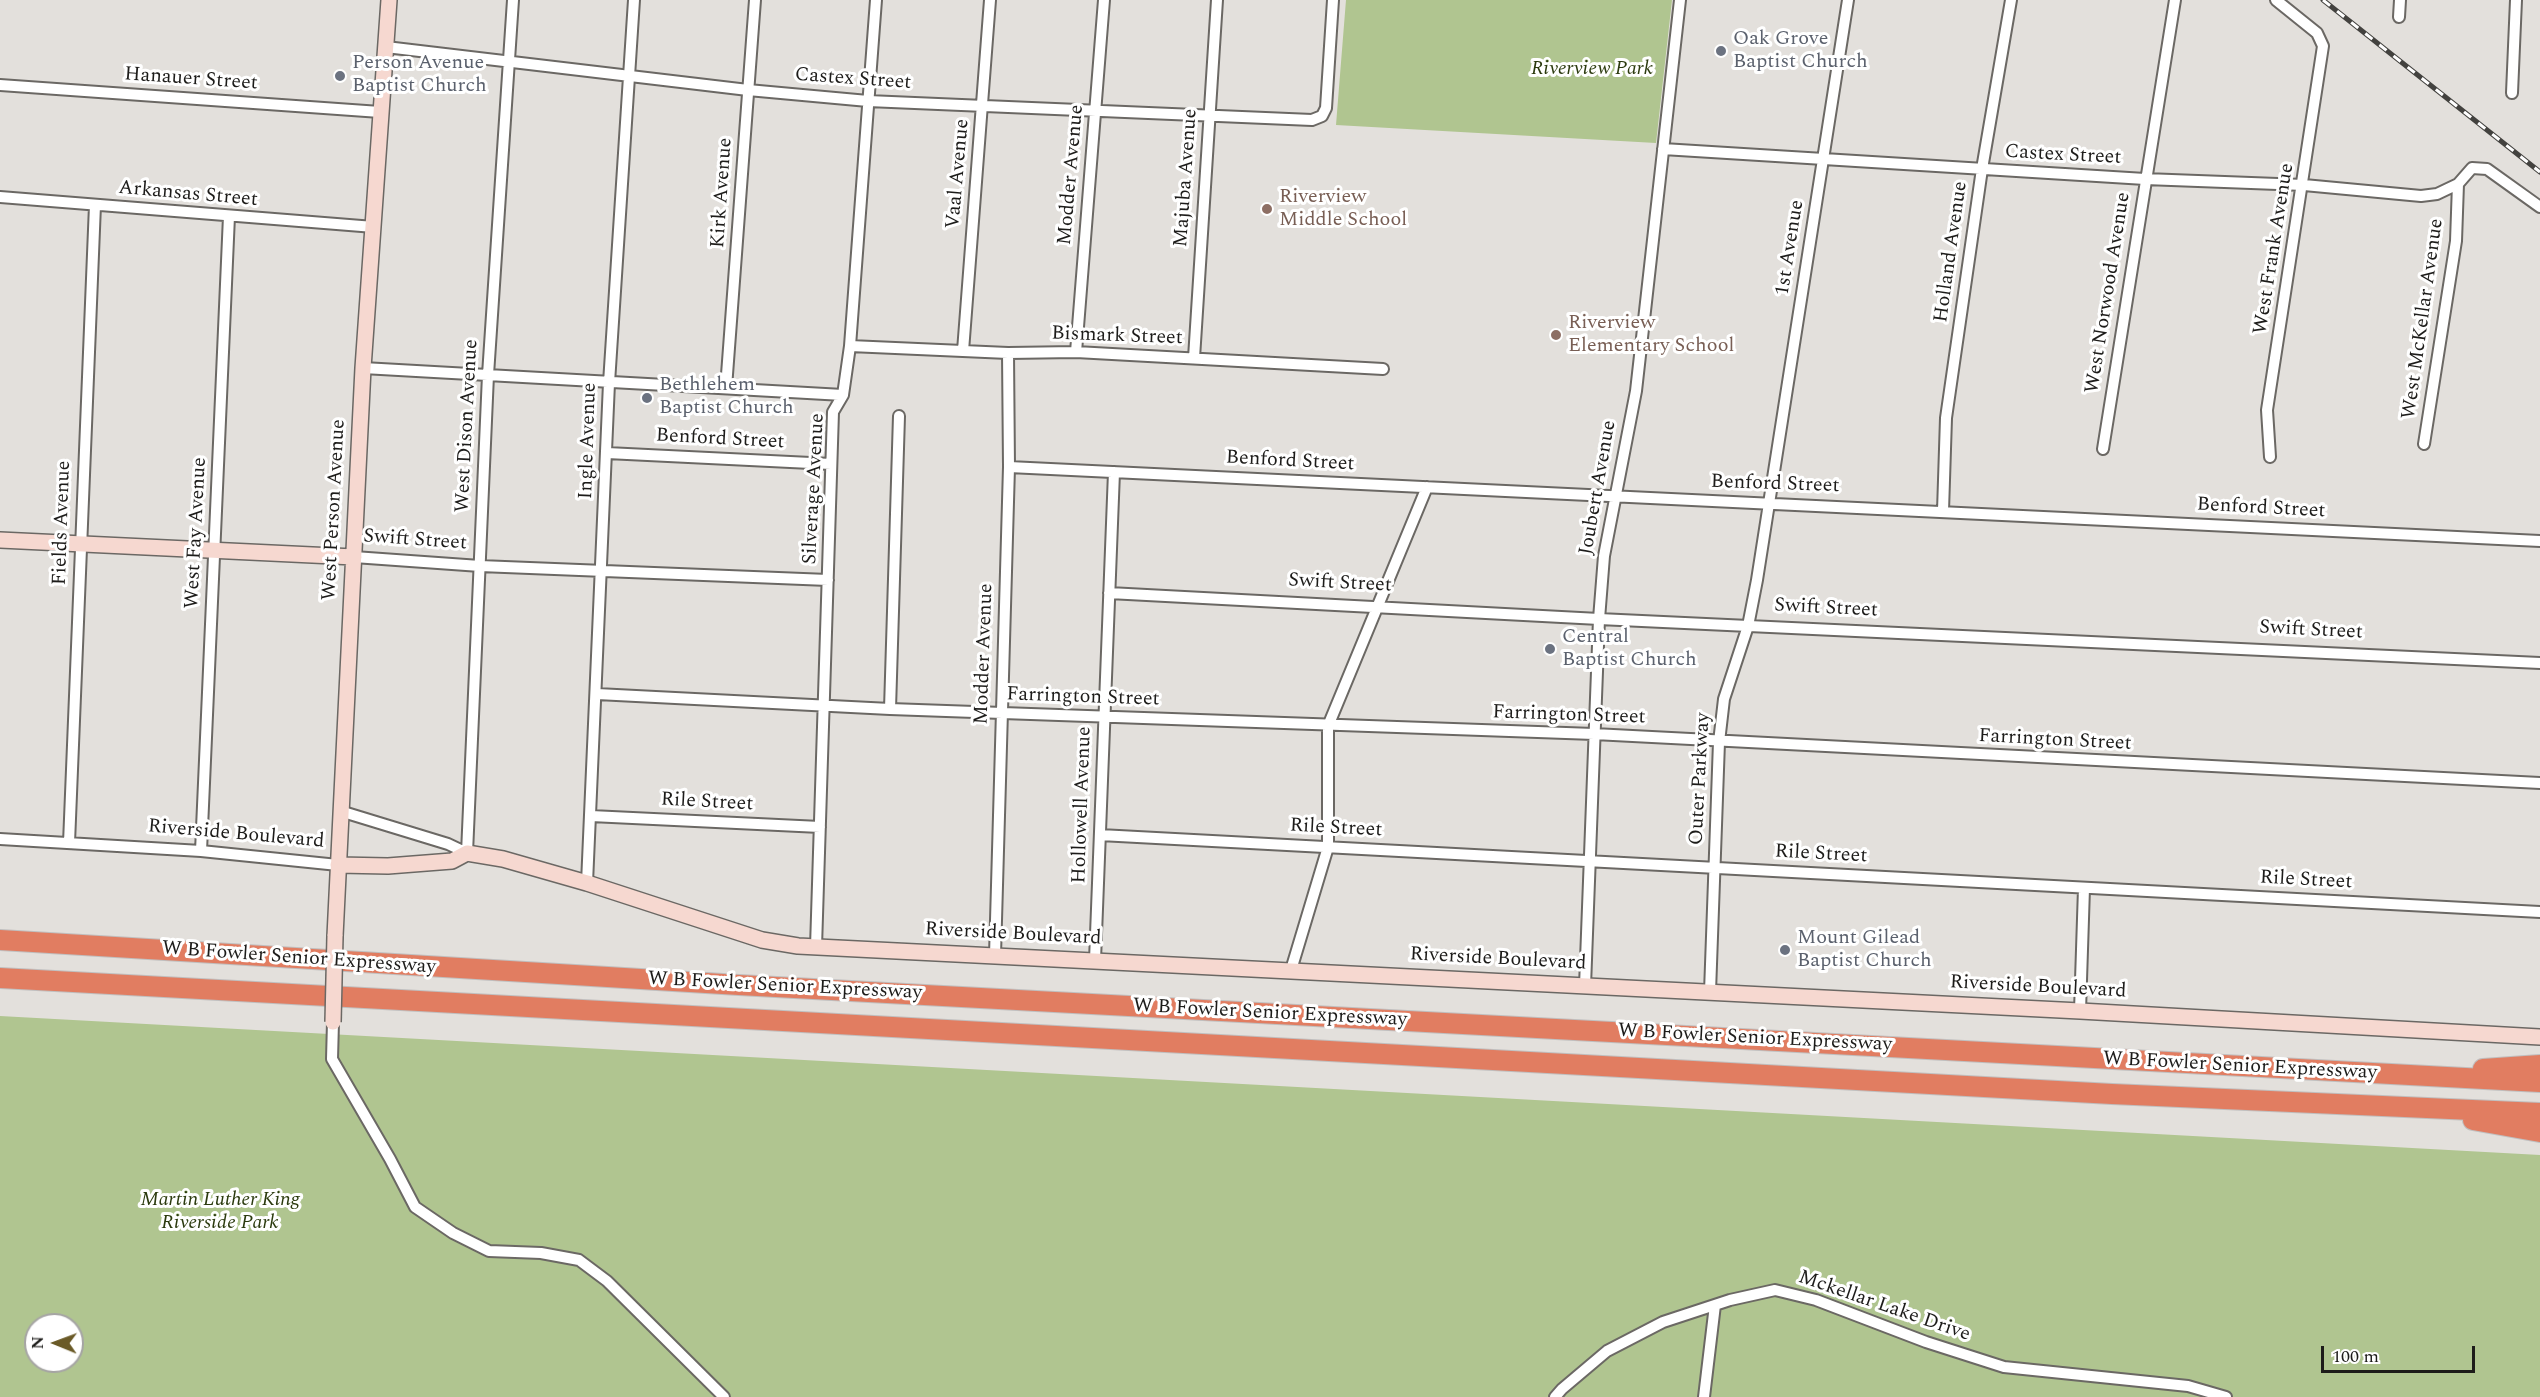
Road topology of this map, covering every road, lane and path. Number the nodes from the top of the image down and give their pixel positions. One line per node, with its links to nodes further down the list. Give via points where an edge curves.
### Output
1 (389, 0): 18 (street, West Person Avenue)
2 (513, 0): 19 (street, West Dison Avenue)
3 (634, 0): 20 (street, Ingle Avenue)
4 (755, 0): 22 (street, Kirk Avenue)
5 (876, 0): 24 (street, Silverage Avenue)
6 (990, 0): 25 (street, Vaal Avenue)
7 (1104, 0): 26 (street, Modder Avenue)
8 (1217, 0): 28 (street, Majuba Avenue)
9 (1333, 0): 28 (street, Castex Street, via 1326,104 1320,118)
10 (1680, 0): 29 (street, Joubert Avenue)
11 (1848, 0): 30 (street, 1st Avenue)
12 (2010, 0): 31 (street, Holland Avenue)
13 (2175, 0): 32 (street, West Norwood Avenue)
14 (2276, 0): 34 (street, West Frank Avenue, via 2317,33 2323,46)
15 (2400, 0): 17 (street)
16 (2516, 0): 23 (street)
17 (2399, 17)
18 (386, 47): 19 (street, Castex Street); 27 (street, West Person Avenue)
19 (509, 61): 20 (street, Castex Street); 47 (street, West Dison Avenue)
20 (629, 75): 22 (street, Castex Street); 48 (street, Ingle Avenue)
21 (0, 85): 27 (street, Hanauer Street)
22 (748, 90): 24 (street, Castex Street); 49 (street, Kirk Avenue)
23 (2512, 93)
24 (868, 101): 25 (street, Castex Street); 40 (street, Silverage Avenue)
25 (983, 106): 26 (street, Castex Street); 41 (street, Vaal Avenue)
26 (1096, 111): 28 (street, Castex Street); 42 (street, Modder Avenue)
27 (380, 112): 39 (street, West Person Avenue)
28 (1209, 115): 44 (street, Majuba Avenue)
29 (1664, 149): 30 (street, Castex Street); 60 (street, Joubert Avenue, via 1636,391)
30 (1822, 160): 31 (street, Castex Street); 61 (street, 1st Avenue)
31 (1982, 169): 32 (street, Castex Street); 62 (street, Holland Avenue, via 1946,418)
32 (2145, 179): 34 (street, Castex Street); 53 (street, West Norwood Avenue)
33 (2458, 184): 34 (street, Castex Street, via 2421,196); 37 (street, via 2472,168 2487,169); 52 (street, West McKellar Avenue, via 2456,241)
34 (2304, 185): 55 (street, West Frank Avenue, via 2267,410)
35 (0, 197): 36 (street, Arkansas Street)
36 (94, 205): 38 (street, Arkansas Street); 65 (street, Fields Avenue)
37 (2540, 207)
38 (229, 216): 39 (street, Arkansas Street); 66 (street, West Fay Avenue)
39 (374, 227): 45 (street, West Person Avenue)
40 (850, 346): 41 (street, Bismark Street); 50 (street, Silverage Avenue)
41 (963, 351): 43 (street, Bismark Street)
42 (1076, 352): 43 (street, Bismark Street); 44 (street, Bismark Street)
43 (1008, 353): 57 (street, Modder Avenue)
44 (1194, 358): 46 (street, Bismark Street)
45 (363, 368): 47 (street); 67 (street, West Person Avenue)
46 (1383, 369)
47 (488, 375): 48 (street); 68 (street, West Dison Avenue)
48 (609, 382): 49 (street); 54 (street, Ingle Avenue)
49 (726, 388): 50 (street)
50 (843, 394): 56 (street, Silverage Avenue, via 833,412)
51 (899, 416): 78 (street)
52 (2424, 444)
53 (2103, 449)
54 (607, 453): 56 (street, Benford Street); 69 (street, Ingle Avenue)
55 (2270, 457)
56 (831, 464): 70 (street, Silverage Avenue)
57 (1009, 467): 58 (street, Benford Street); 79 (street, Modder Avenue)
58 (1114, 472): 59 (street, Benford Street); 71 (street, Hollowell Avenue)
59 (1427, 487): 60 (street, Benford Street); 72 (street)
60 (1614, 497): 61 (street, Benford Street); 73 (street, Joubert Avenue)
61 (1770, 502): 62 (street, Benford Street); 74 (street, Outer Parkway)
62 (1943, 511): 64 (street, Benford Street)
63 (0, 540): 65 (street, Swift Street)
64 (2540, 541)
65 (80, 543): 66 (street, Swift Street); 90 (street, Fields Avenue)
66 (214, 550): 67 (street, Swift Street); 92 (street, West Fay Avenue)
67 (354, 557): 68 (street, Swift Street); 85 (street, West Person Avenue)
68 (480, 566): 69 (street, Swift Street); 93 (street, West Dison Avenue)
69 (602, 570): 70 (street, Swift Street); 76 (street, Ingle Avenue)
70 (828, 580): 77 (street, Silverage Avenue)
71 (1109, 593): 72 (street, Swift Street); 80 (street, Hollowell Avenue)
72 (1377, 608): 73 (street, Swift Street); 81 (street)
73 (1599, 620): 74 (street, Swift Street); 82 (street, Joubert Avenue)
74 (1748, 626): 75 (street, Swift Street); 83 (street, Outer Parkway, via 1724,699)
75 (2540, 663)
76 (597, 694): 77 (street, Farrington Street); 86 (street, Ingle Avenue)
77 (824, 706): 78 (street, Farrington Street); 87 (street, Silverage Avenue)
78 (890, 709): 79 (street, Farrington Street)
79 (1001, 714): 80 (street, Farrington Street); 102 (street, Modder Avenue)
80 (1105, 716): 81 (street, Farrington Street); 88 (street, Hollowell Avenue)
81 (1328, 726): 82 (street, Farrington Street); 91 (street)
82 (1594, 734): 83 (street, Farrington Street); 94 (street, Joubert Avenue)
83 (1719, 742): 84 (street, Farrington Street); 96 (street, Outer Parkway)
84 (2540, 783)
85 (340, 811): 93 (street, Riverside Boulevard); 95 (street, West Person Avenue)
86 (591, 816): 87 (street, Rile Street); 97 (street, Ingle Avenue)
87 (820, 827): 101 (street, Silverage Avenue)
88 (1100, 835): 91 (street, Rile Street); 103 (street, Hollowell Avenue)
89 (0, 839): 90 (street, Riverside Boulevard)
90 (69, 843): 92 (street, Riverside Boulevard)
91 (1328, 847): 94 (street, Rile Street); 104 (street)
92 (201, 851): 95 (street, Riverside Boulevard)
93 (467, 853): 95 (street, Riverside Boulevard, via 452,861); 97 (street, Riverside Boulevard, via 503,859)
94 (1590, 860): 96 (street, Rile Street); 106 (street, Joubert Avenue)
95 (338, 865): 109 (street, West Person Avenue, bridge)
96 (1715, 867): 98 (street, Rile Street); 107 (street, Outer Parkway)
97 (587, 884): 101 (street, Riverside Boulevard, via 762,940)
98 (2084, 888): 99 (street, Rile Street); 108 (street)
99 (2540, 912)
100 (0, 940): 112 (highway, W B Fowler Senior Expressway, via 762,986)
101 (816, 947): 102 (street, Riverside Boulevard)
102 (995, 956): 103 (street, Riverside Boulevard)
103 (1095, 960): 104 (street, Riverside Boulevard)
104 (1292, 970): 106 (street, Riverside Boulevard)
105 (0, 978): 114 (highway, W B Fowler Senior Expressway, via 2100,1094)
106 (1585, 986): 107 (street, Riverside Boulevard)
107 (1710, 992): 108 (street, Riverside Boulevard)
108 (2080, 1011): 110 (street, Riverside Boulevard)
109 (333, 1022): 118 (street, via 332,1059 415,1207 489,1251 541,1253 579,1260 607,1281)
110 (2540, 1037)
111 (2540, 1065): 112 (highway)
112 (2401, 1075): 113 (highway, W B Fowler Senior Expressway)
113 (2540, 1082)
114 (2399, 1107): 115 (highway, W B Fowler Senior Expressway); 116 (highway)
115 (2540, 1113)
116 (2540, 1132)
117 (1715, 1305): 119 (street, Mckellar Lake Drive, via 1663,1322 1607,1351); 120 (street); 121 (street, Mckellar Lake Drive, via 1775,1290 1816,1300 2004,1367 2188,1386)
118 (724, 1397)
119 (1556, 1397)
120 (1704, 1397)
121 (2226, 1397)

